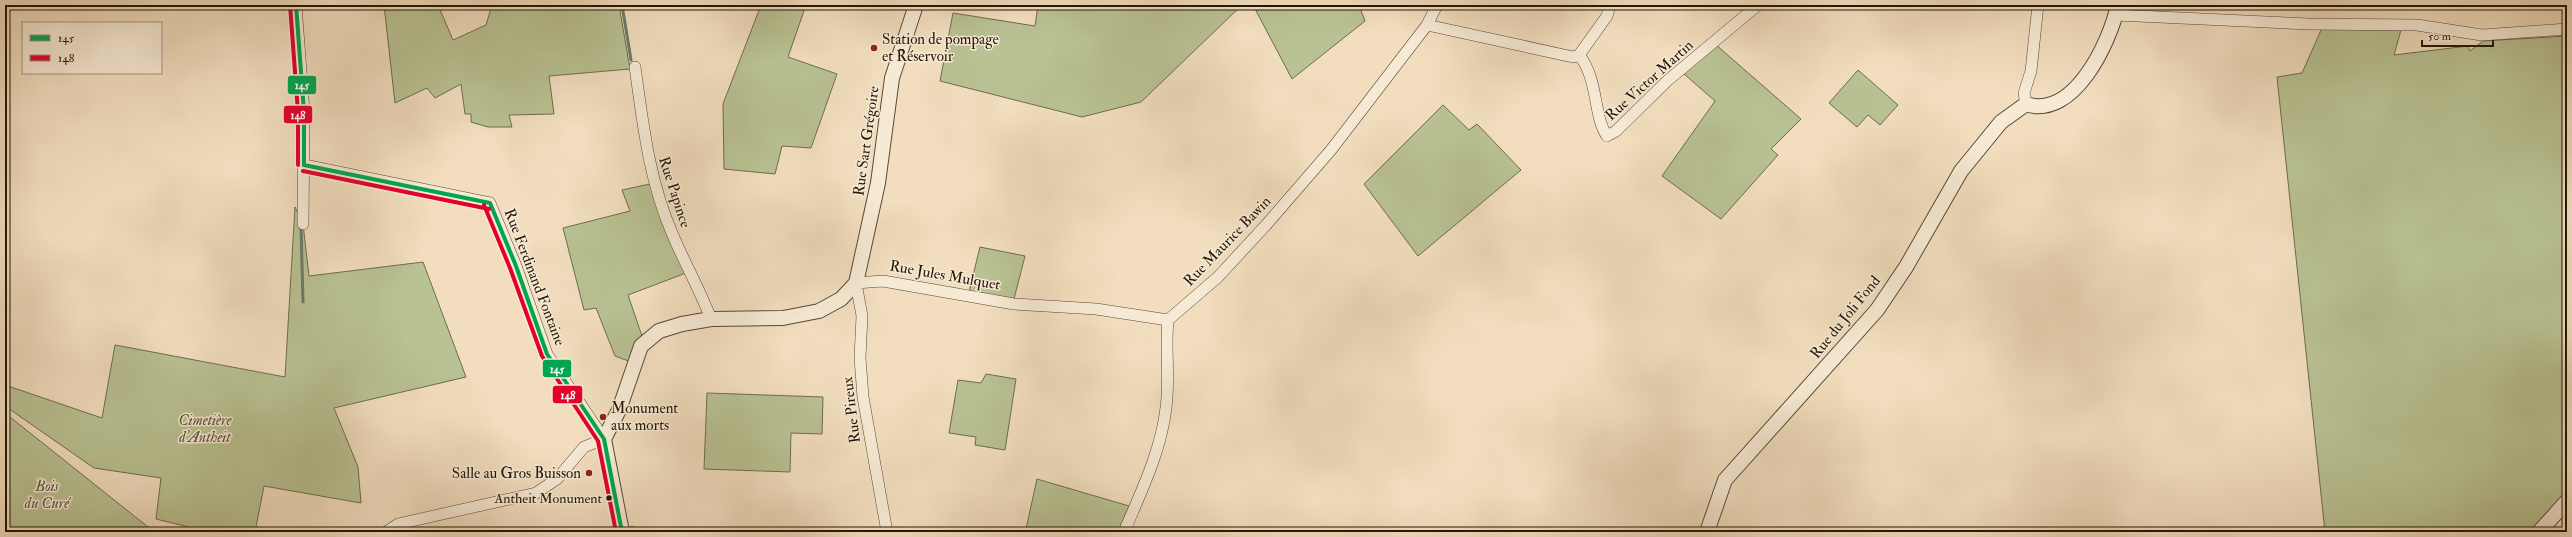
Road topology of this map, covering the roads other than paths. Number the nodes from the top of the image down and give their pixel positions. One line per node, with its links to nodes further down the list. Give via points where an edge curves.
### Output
1 (296, 5): 13 (street, via 304,112)
2 (916, 5): 15 (street, Rue Sart Grégoire, via 892,78 878,183)
3 (1437, 5): 8 (street, Rue Maurice Bawin)
4 (1610, 5): 10 (street, via 1607,16)
5 (1758, 5): 10 (street, Rue Victor Martin, via 1667,81 1616,131 1607,136 1603,130 1596,93)
6 (2038, 5): 12 (street, via 2031,71 2024,93)
7 (2117, 10): 9 (street, via 2309,24 2417,25 2482,35); 12 (street, via 2112,30 2103,48 2069,95 2048,106 2036,107)
8 (1427, 25): 10 (street, via 1560,55); 17 (street, Rue Maurice Bawin, via 1331,150 1266,225 1218,277)
9 (2567, 29)
10 (1579, 55)
11 (635, 67): 16 (street, Rue Papince, via 648,162 672,233)
12 (2026, 104): 26 (street, Rue du Joli Fond, via 2000,122 1961,171 1906,267 1860,331 1725,480)
13 (304, 164): 14 (street); 18 (street, Rue Ferdinand Fontaine, via 490,203 516,266 547,354)
14 (303, 224)
15 (856, 283): 16 (street, via 841,299 819,311 784,318); 17 (street, Rue Jules Mulquet, via 883,281 1014,304 1096,309); 24 (street, Rue Pireux, via 862,316 860,358 863,397)
16 (710, 320): 18 (street, via 659,331 641,346 618,410)
17 (1168, 320): 25 (street, via 1165,348 1166,408 1160,440)
18 (604, 439): 20 (street, via 584,447 557,479 536,493 398,524); 21 (street)
19 (2567, 501): 27 (street)
20 (386, 532)
21 (622, 532)
22 (627, 532): 23 (street)
23 (632, 532)
24 (887, 532)
25 (1124, 532)
26 (1707, 532)
27 (2538, 532)

